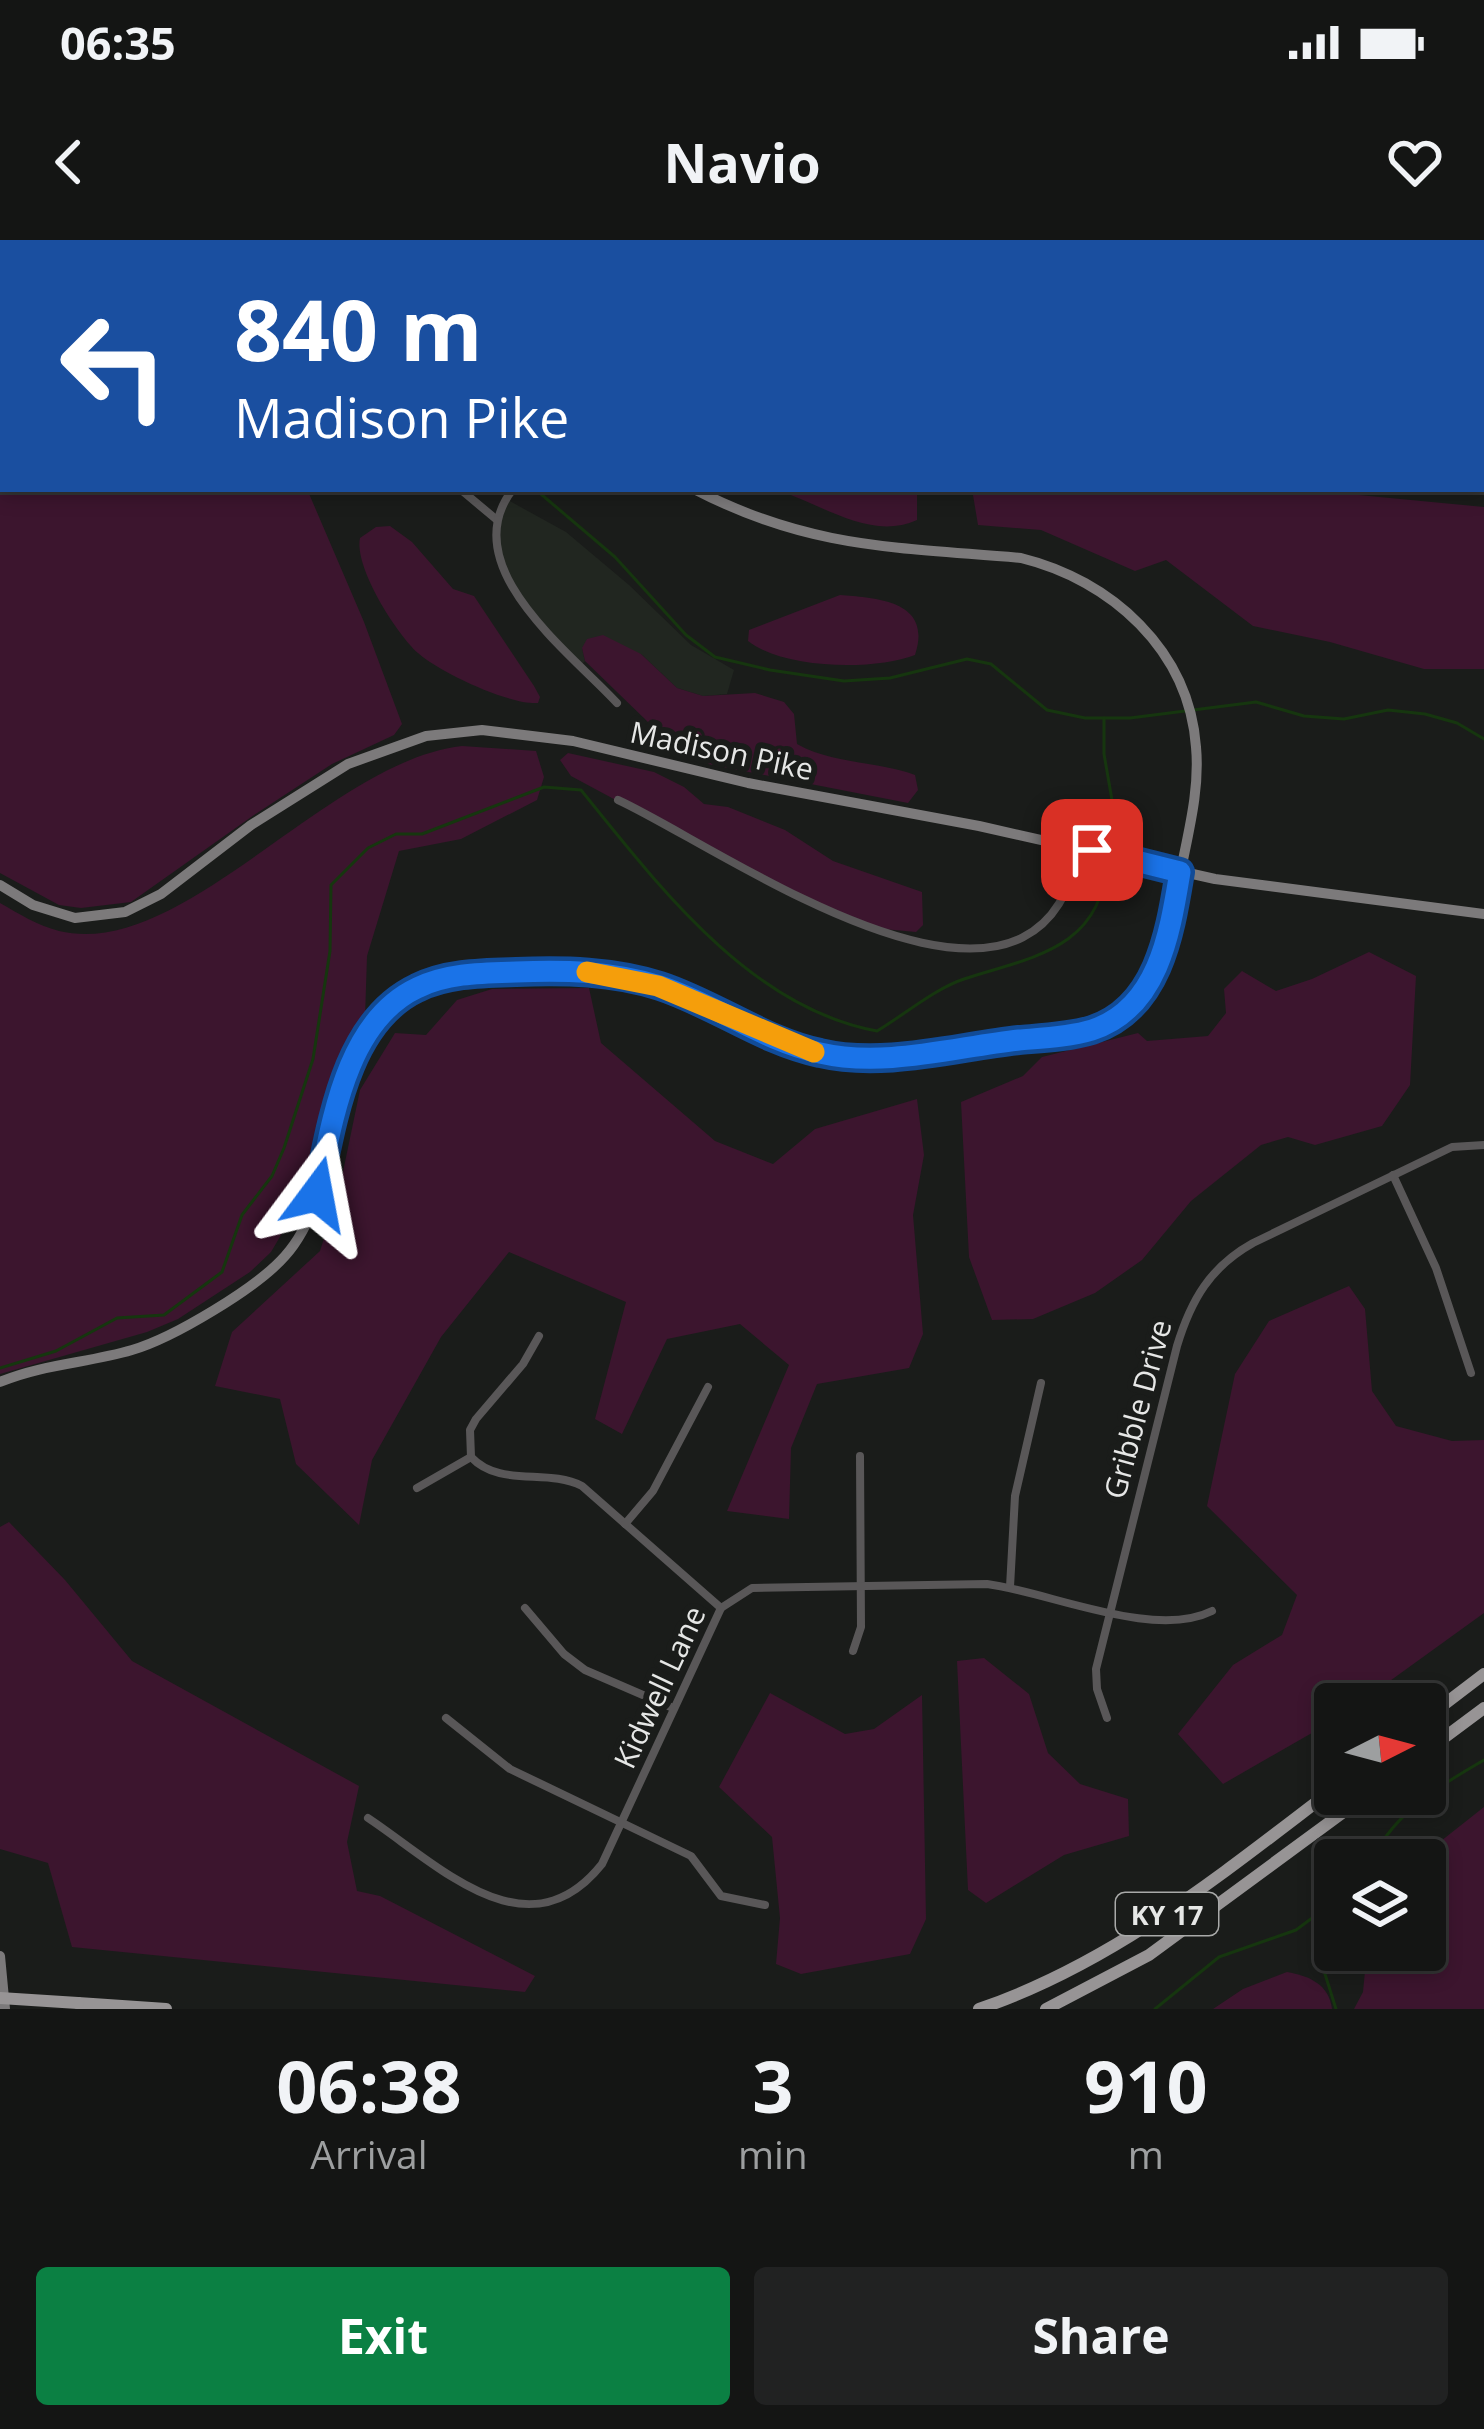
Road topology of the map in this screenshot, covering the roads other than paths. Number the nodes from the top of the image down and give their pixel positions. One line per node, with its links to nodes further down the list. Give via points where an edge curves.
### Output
1 (463, 492): 4 (street)
2 (511, 492): 4 (street)
3 (700, 492): 8 (main road, via 743,513 872,548 1021,558 1077,576 1127,610 1176,678 1193,727 1197,769)
4 (496, 520): 5 (street, via 514,593)
5 (617, 703)
6 (618, 800): 7 (street, via 828,911 951,949 989,948 1027,934 1068,890)
7 (1085, 849): 8 (main road, Madison Pike); 9 (main road, Madison Pike, via 545,736 482,730 403,742 348,764 125,912 75,919)
8 (1180, 872): 10 (main road, Madison Pike); 15 (main road, via 1161,958 1144,992 1100,1027 1057,1036 848,1058 777,1039 633,979 490,973 415,988 379,1016 353,1064 317,1194 286,1256 152,1342)
9 (0, 885)
10 (1484, 914)
11 (1484, 1145): 12 (street, Gribble Drive, via 1452,1147)
12 (1393, 1175): 14 (street); 27 (street, Gribble Drive, via 1245,1247 1200,1288 1177,1346)
13 (539, 1336): 19 (street, via 476,1419)
14 (1471, 1373)
15 (0, 1382)
16 (1041, 1383): 23 (street, via 1015,1496)
17 (708, 1387): 21 (street, via 653,1491)
18 (860, 1456): 22 (street)
19 (471, 1457): 20 (street); 21 (street, via 490,1472 573,1482)
20 (417, 1488)
21 (625, 1524): 25 (street)
22 (861, 1584): 23 (street, Kidwell Lane); 25 (street, Kidwell Lane, via 767,1586); 28 (street)
23 (1010, 1587): 27 (street, Kidwell Lane)
24 (525, 1608): 31 (street, via 585,1670)
25 (721, 1608): 31 (street, Kidwell Lane)
26 (1212, 1611): 27 (street, Kidwell Lane, via 1193,1618)
27 (1108, 1616): 34 (street, Gribble Drive, via 1096,1678)
28 (854, 1651)
29 (1484, 1674): 30 (main road)
30 (1446, 1703)
31 (674, 1708): 39 (street, Kidwell Lane)
32 (1484, 1708): 35 (main road)
33 (446, 1718): 39 (street, via 510,1768)
34 (1107, 1718)
35 (1446, 1736)
36 (1314, 1804): 45 (main road, KY 17, via 1112,1948)
37 (1339, 1815): 46 (main road, KY 17, via 1149,1955)
38 (368, 1818): 39 (street, Kidwell Lane, via 484,1895 529,1906 553,1903 587,1882)
39 (622, 1823): 40 (street, via 691,1856 721,1896)
40 (765, 1905)
41 (0, 1956): 43 (main road)
42 (0, 1998): 44 (main road, bridge)
43 (5, 2009)
44 (166, 2009)
45 (980, 2009)
46 (1046, 2009)

